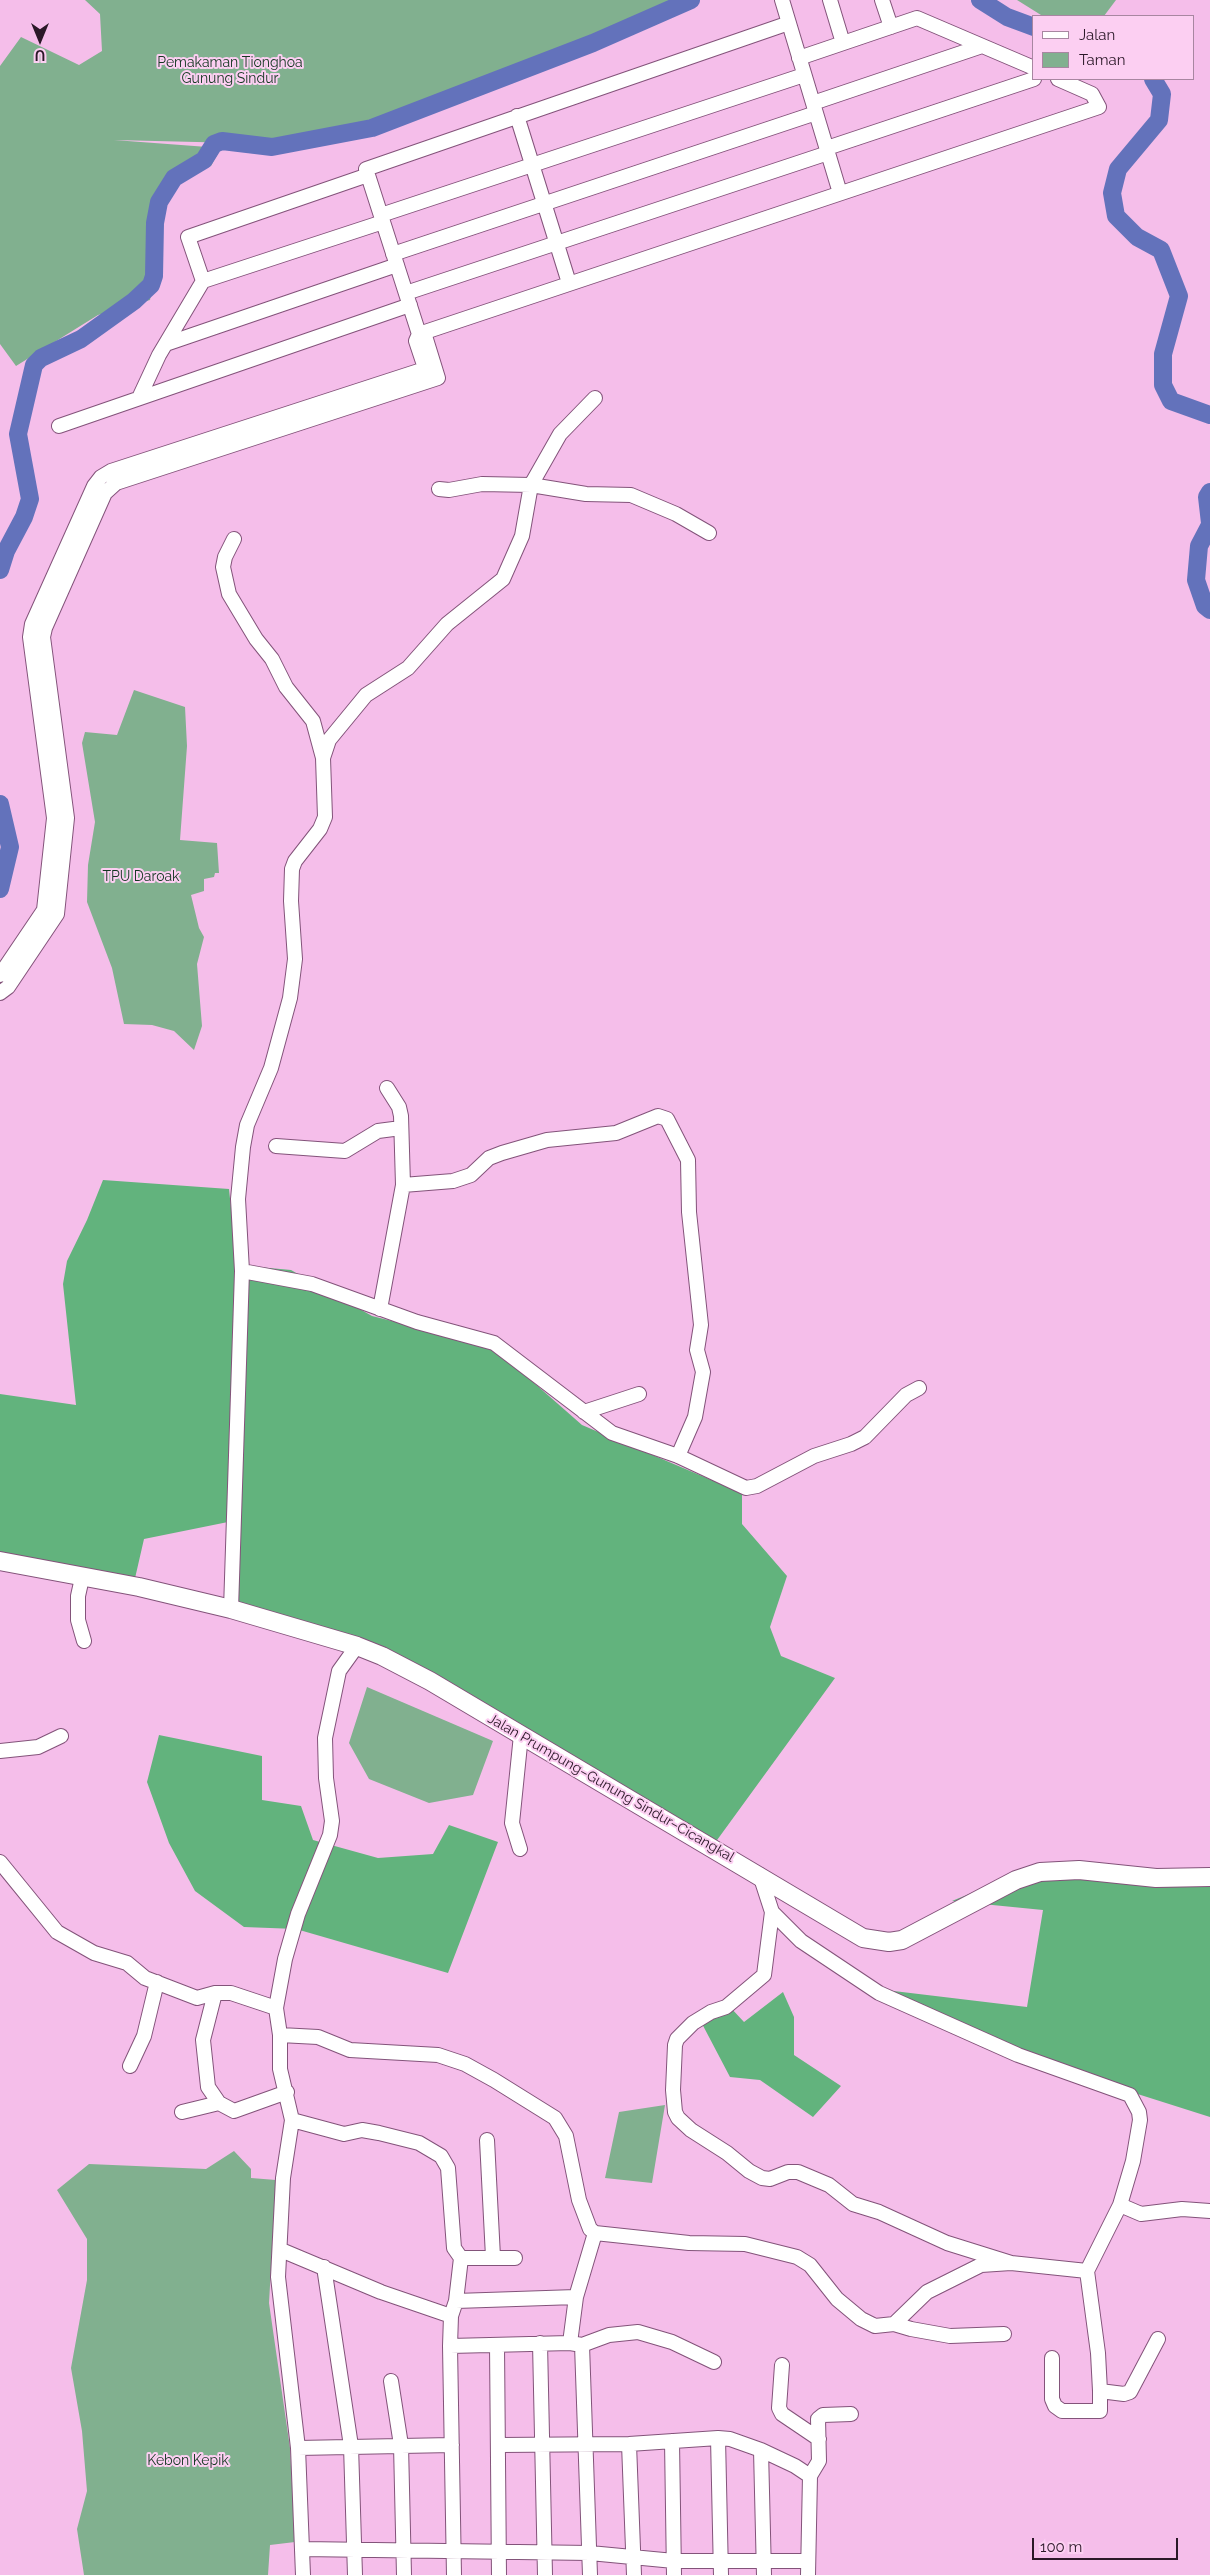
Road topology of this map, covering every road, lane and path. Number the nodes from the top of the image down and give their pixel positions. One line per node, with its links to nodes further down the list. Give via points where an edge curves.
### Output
1 (782, 0): 4 (street)
2 (830, 0): 6 (street)
3 (882, 0): 5 (street)
4 (789, 23): 8 (street); 14 (street)
5 (891, 27): 6 (street); 7 (street, via 916,18)
6 (843, 43): 8 (street)
7 (982, 46): 9 (street); 13 (street)
8 (799, 58): 10 (street)
9 (1032, 67)
10 (804, 75): 13 (street); 16 (street)
11 (1032, 80): 15 (street)
12 (1060, 80): 18 (street, via 1092,94 1099,107)
13 (815, 108): 15 (street); 19 (street)
14 (517, 116): 16 (street); 17 (street, via 366,169)
15 (827, 151): 18 (street); 21 (street)
16 (532, 165): 19 (street); 20 (street)
17 (368, 175): 20 (street); 23 (street, via 188,237)
18 (840, 193): 24 (street)
19 (544, 204): 21 (street); 22 (street)
20 (382, 218): 22 (street); 23 (street)
21 (557, 243): 24 (street); 25 (street)
22 (395, 260): 25 (street); 27 (street)
23 (203, 281): 27 (street)
24 (569, 283): 26 (street)
25 (408, 299): 26 (street); 29 (street)
26 (419, 334): 28 (street, via 416,342)
27 (166, 344): 29 (street)
28 (429, 372): 37 (street, via 111,471 94,486 31,630 54,818 44,910); 38 (street, via 116,483 105,493 43,637 67,818 56,914 8,987)
29 (139, 398): 31 (street)
30 (595, 398): 32 (street, via 560,434)
31 (60, 426)
32 (532, 485): 33 (street, via 482,484); 34 (street, via 586,494 631,495 676,514); 36 (street, via 522,536 503,579 447,624 408,668 366,695 330,740)
33 (439, 489)
34 (709, 533)
35 (234, 538): 36 (street, via 223,567 229,594 272,659 286,687 313,721)
36 (322, 758): 43 (street, via 325,817 292,869 296,959 290,998 271,1068 247,1125 243,1146 238,1200)
37 (0, 975)
38 (0, 993)
39 (387, 1088): 40 (street, via 399,1107)
40 (401, 1128): 41 (street, via 378,1131 345,1151); 42 (street)
41 (276, 1146)
42 (403, 1185): 44 (street); 48 (street, via 453,1181 471,1175 489,1158 502,1152 547,1140 616,1133 658,1116 667,1119 688,1160 689,1212 701,1325 697,1350 703,1372 695,1417)
43 (242, 1271): 44 (street, via 312,1284); 51 (street)
44 (380, 1309): 47 (street, via 494,1343)
45 (919, 1388): 48 (street, via 906,1395 865,1436 814,1456 757,1486 746,1488)
46 (639, 1394): 47 (street)
47 (584, 1412): 48 (street, via 612,1433)
48 (678, 1456)
49 (0, 1561): 50 (main road, Jalan Prumpung–Gunung Sindur–Cicangkal)
50 (82, 1578): 51 (main road, Jalan Prumpung–Gunung Sindur–Cicangkal, via 138,1587); 52 (street, via 78,1620)
51 (230, 1609): 53 (main road, Jalan Prumpung–Gunung Sindur–Cicangkal)
52 (84, 1641)
53 (357, 1646): 54 (main road, Jalan Prumpung–Gunung Sindur–Cicangkal, via 414,1672); 64 (street, via 339,1671 325,1738 332,1821 330,1836 298,1914)
54 (521, 1735): 57 (street, via 512,1823); 59 (main road, Jalan Prumpung–Gunung Sindur–Cicangkal)
55 (61, 1736): 56 (street, via 38,1747)
56 (0, 1751)
57 (520, 1849)
58 (0, 1862): 62 (street, via 57,1932 94,1953 127,1963 145,1978)
59 (760, 1875): 60 (main road, Jalan Prumpung–Gunung Sindur–Cicangkal, via 848,1931 863,1938 889,1942 922,1931 1016,1880 1040,1872 1079,1870 1156,1878); 61 (street)
60 (1210, 1877)
61 (772, 1912): 72 (street, via 801,1941 879,1994 1018,2055 1130,2095 1140,2120 1133,2161); 79 (street, via 764,1975 726,2007 693,2023 674,2045 674,2112 678,2118 690,2130 762,2178 798,2172 829,2185 853,2204 879,2212 947,2243)
62 (157, 1982): 63 (street, via 197,1998); 66 (street, via 144,2036)
63 (215, 1993): 64 (street, via 231,1993); 68 (street, via 203,2040 208,2087)
64 (276, 2008): 65 (street)
65 (280, 2035): 67 (street, via 280,2069); 74 (street, via 318,2037 350,2050 438,2055 465,2064 555,2118 566,2136 579,2200 590,2229)
66 (130, 2066)
67 (287, 2092): 68 (street, via 234,2111); 70 (street)
68 (219, 2103): 69 (street)
69 (182, 2112)
70 (292, 2120): 75 (street, via 283,2178); 77 (street, via 344,2134 362,2130 379,2133 419,2143 441,2156 448,2168 454,2248)
71 (487, 2140): 76 (street)
72 (1120, 2205): 73 (street, via 1141,2214 1182,2209); 81 (street)
73 (1210, 2211)
74 (595, 2233): 82 (street); 85 (street, via 689,2243 745,2244 797,2257 810,2265 837,2299 861,2319 875,2326)
75 (281, 2250): 80 (street); 108 (street, via 278,2277)
76 (493, 2257): 77 (street); 78 (street)
77 (461, 2258): 83 (street)
78 (515, 2258)
79 (1011, 2263): 81 (street); 85 (street, via 982,2265 948,2280 926,2292)
80 (324, 2267): 84 (street, via 381,2292); 107 (street)
81 (1087, 2271): 96 (street)
82 (576, 2297): 83 (street); 90 (street)
83 (456, 2301): 84 (street)
84 (451, 2316): 91 (street)
85 (894, 2324): 86 (street, via 910,2330 950,2336)
86 (1004, 2334)
87 (1158, 2339): 96 (street, via 1130,2392)
88 (540, 2343): 89 (street); 90 (street); 101 (street)
89 (497, 2344): 91 (street); 106 (street)
90 (576, 2344): 93 (street, via 609,2335 638,2332 672,2342); 102 (street)
91 (450, 2346): 105 (street)
92 (1052, 2358): 96 (street, via 1052,2399 1062,2411 1100,2411)
93 (714, 2362)
94 (782, 2365): 99 (street, via 779,2408 782,2414)
95 (391, 2381): 104 (street)
96 (1100, 2391)
97 (851, 2414): 99 (street, via 823,2415 818,2419)
98 (718, 2438): 100 (street); 109 (street); 121 (street)
99 (818, 2439): 110 (street, via 819,2461)
100 (672, 2441): 103 (street); 119 (street)
101 (543, 2443): 102 (street); 106 (street); 116 (street)
102 (587, 2444): 103 (street); 117 (street)
103 (629, 2444): 118 (street)
104 (401, 2445): 105 (street); 107 (street); 113 (street)
105 (452, 2445): 114 (street)
106 (500, 2445): 115 (street)
107 (351, 2446): 108 (street); 112 (street)
108 (298, 2448): 111 (street)
109 (761, 2450): 110 (street); 120 (street)
110 (810, 2476): 122 (street)
111 (302, 2549): 112 (street); 123 (street)
112 (354, 2549): 113 (street); 124 (street)
113 (403, 2549): 114 (street); 125 (street)
114 (453, 2550): 115 (street); 126 (street)
115 (498, 2552): 116 (street); 127 (street)
116 (544, 2552): 117 (street); 128 (street)
117 (590, 2553): 118 (street); 129 (street)
118 (634, 2558): 119 (street); 130 (street)
119 (674, 2560): 121 (street); 131 (street)
120 (764, 2560): 121 (street); 122 (street); 132 (street)
121 (721, 2568)
122 (808, 2568)
123 (303, 2575)
124 (355, 2575)
125 (404, 2575)
126 (454, 2575)
127 (499, 2575)
128 (545, 2575)
129 (590, 2575)
130 (634, 2575)
131 (674, 2575)
132 (764, 2575)

